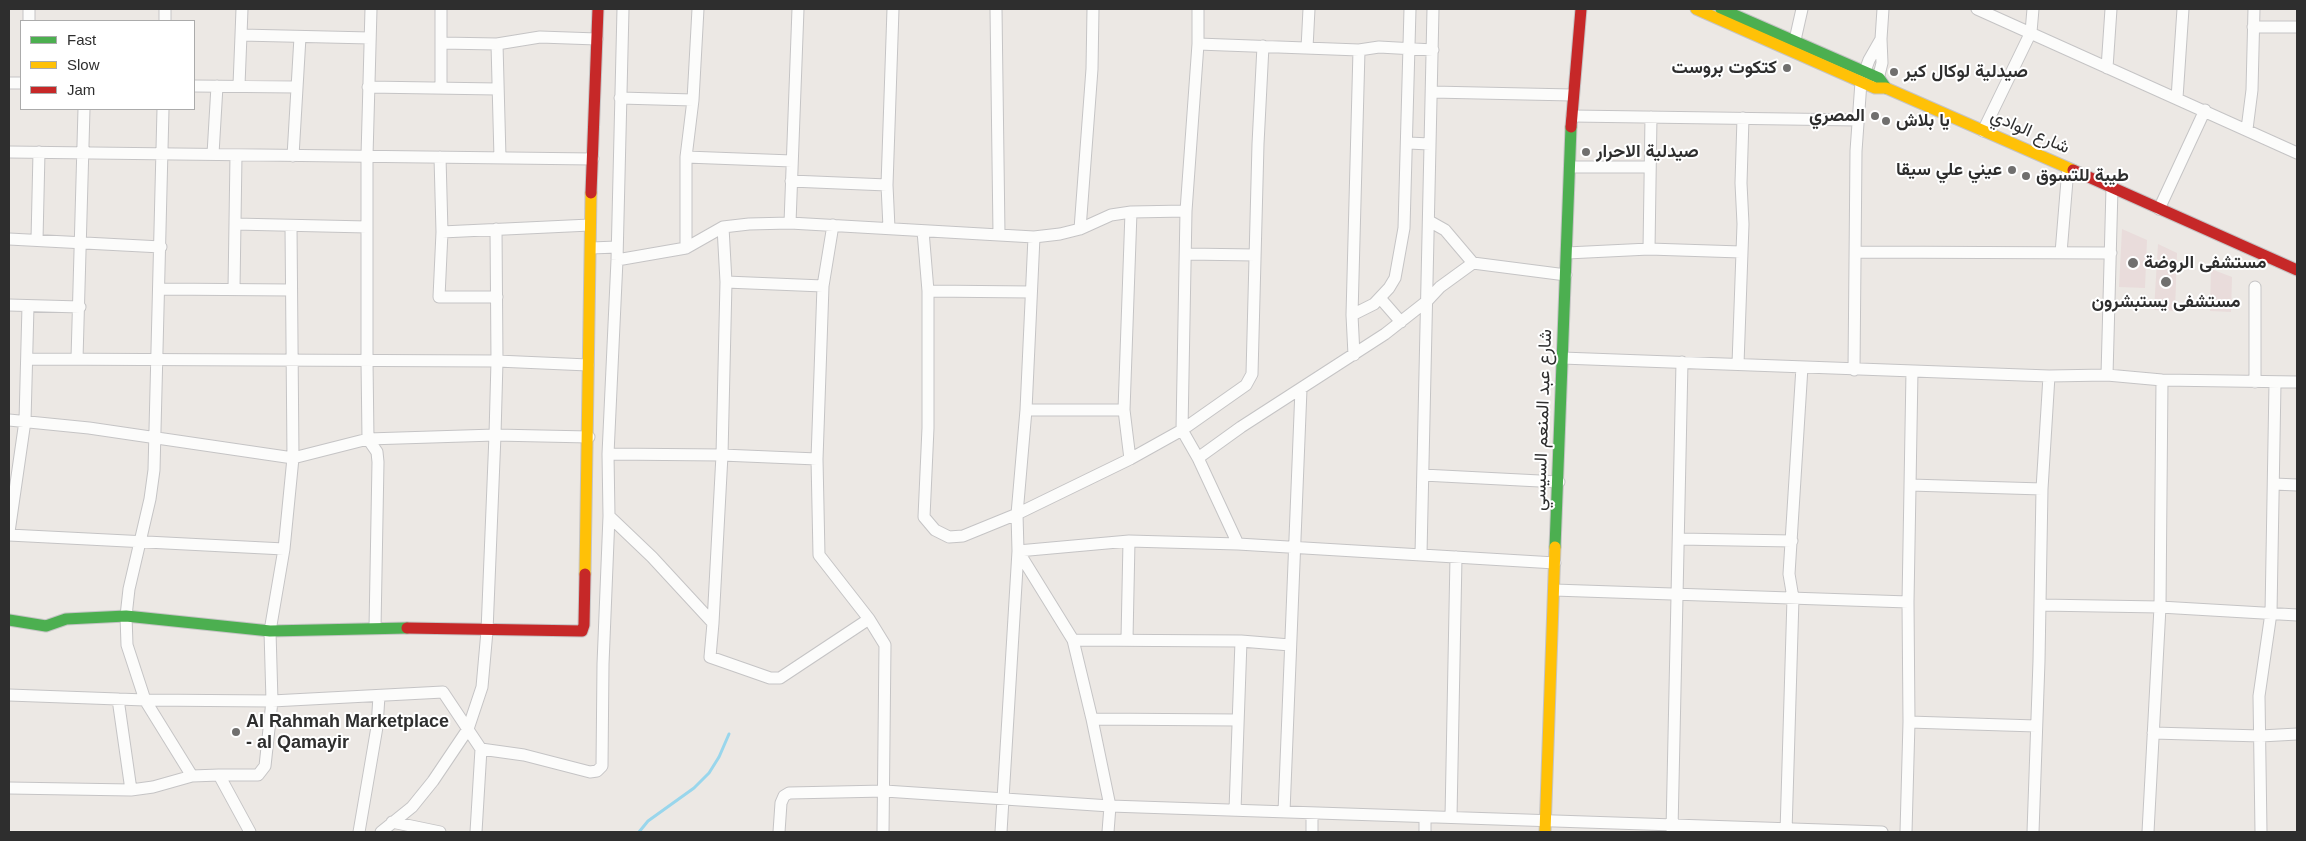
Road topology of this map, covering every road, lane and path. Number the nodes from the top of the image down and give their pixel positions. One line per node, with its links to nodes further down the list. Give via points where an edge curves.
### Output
1 (242, 9): 28 (street)
2 (371, 9): 30 (street)
3 (441, 9): 34 (street)
4 (598, 9): 31 (street)
5 (623, 9): 54 (street)
6 (698, 9): 56 (street)
7 (798, 9): 82 (street)
8 (893, 9): 87 (street)
9 (996, 9): 105 (street)
10 (1094, 9): 102 (street)
11 (1198, 9): 36 (street)
12 (1309, 9): 38 (street)
13 (1410, 9): 39 (street)
14 (1433, 9): 41 (street)
15 (1581, 9): 53 (street, شارع عبد المنعم السيسي)
16 (1696, 9): 43 (street, شارع الوادي)
17 (1722, 9): 33 (street, شارع الوادي)
18 (1802, 9): 33 (street)
19 (1883, 9): 32 (street)
20 (1978, 9): 27 (street)
21 (2033, 9): 27 (street)
22 (2111, 9): 42 (street)
23 (2183, 9): 55 (street)
24 (2254, 9): 25 (street)
25 (2254, 27): 26 (street); 65 (street, via 2252,98)
26 (2297, 28)
27 (2031, 32): 42 (street); 66 (street)
28 (241, 35): 29 (street); 47 (street)
29 (300, 37): 30 (street); 48 (street)
30 (370, 38): 49 (street)
31 (597, 39): 35 (street, via 540,37); 81 (street)
32 (1881, 39): 43 (street); 44 (street)
33 (1794, 40): 43 (street, شارع الوادي)
34 (441, 43): 35 (street); 50 (street)
35 (497, 44): 51 (street)
36 (1198, 44): 37 (street); 90 (street)
37 (1263, 46): 38 (street); 121 (street)
38 (1307, 48): 40 (street)
39 (1408, 49): 40 (street, via 1379,47); 41 (street); 67 (street)
40 (1359, 50): 140 (street)
41 (1432, 50): 52 (street)
42 (2107, 68): 55 (street)
43 (1862, 77): 44 (street, شارع الوادي); 57 (street)
44 (1880, 85): 57 (street); 66 (street, شارع الوادي)
45 (195, 86): 46 (street)
46 (218, 86): 47 (street); 74 (street)
47 (239, 86): 48 (street)
48 (296, 87): 76 (street)
49 (368, 87): 50 (street); 77 (street)
50 (441, 87): 51 (street)
51 (497, 89): 80 (street)
52 (1432, 92): 53 (street); 68 (street)
53 (1572, 96): 61 (street, شارع عبد المنعم السيسي)
54 (620, 98): 56 (street); 111 (street)
55 (2177, 98): 60 (street)
56 (693, 100): 79 (street)
57 (1861, 100): 64 (street)
58 (84, 110): 71 (street)
59 (163, 110): 73 (street)
60 (2205, 110): 65 (street); 89 (street)
61 (1572, 116): 62 (street); 83 (street, شارع عبد المنعم السيسي)
62 (1651, 118): 63 (street); 84 (street)
63 (1743, 118): 64 (street); 115 (street)
64 (1858, 120): 116 (street)
65 (2247, 129): 72 (street)
66 (1983, 131): 85 (street, شارع الوادي)
67 (1408, 143): 68 (street); 135 (street, via 1404,228 1397,267 1395,278)
68 (1430, 144): 92 (street)
69 (9, 152): 70 (street)
70 (39, 152): 71 (street); 108 (street)
71 (83, 153): 73 (street); 109 (street)
72 (2297, 153)
73 (162, 154): 74 (street); 110 (street)
74 (213, 154): 75 (street)
75 (236, 155): 76 (street); 94 (street)
76 (292, 156): 77 (street)
77 (366, 156): 78 (street); 98 (street)
78 (440, 157): 80 (street); 104 (street)
79 (686, 157): 82 (street); 113 (street)
80 (500, 158): 81 (street)
81 (593, 159): 95 (street)
82 (792, 161): 86 (street)
83 (1570, 167): 84 (street); 117 (street, شارع عبد المنعم السيسي)
84 (1649, 167): 114 (street)
85 (2068, 168): 88 (street, شارع الوادي); 120 (street)
86 (791, 181): 87 (street); 93 (street)
87 (887, 185): 100 (street)
88 (2112, 188): 89 (street, شارع الوادي); 118 (street)
89 (2159, 209): 124 (street, شارع الوادي)
90 (1186, 211): 91 (street); 119 (street)
91 (1131, 212): 102 (street, via 1111,215); 164 (street)
92 (1429, 221): 123 (street, via 1445,230); 136 (street)
93 (790, 223): 96 (street); 99 (street)
94 (235, 224): 97 (street); 130 (street)
95 (590, 225): 101 (street); 112 (street)
96 (833, 225): 100 (street); 127 (street)
97 (291, 226): 98 (street); 131 (street)
98 (367, 227): 148 (street)
99 (723, 228): 113 (street); 126 (street)
100 (890, 228): 103 (street)
101 (496, 229): 104 (street); 134 (street)
102 (1080, 229): 106 (street)
103 (923, 231): 105 (street); 132 (street)
104 (442, 232): 134 (street, via 439,297)
105 (999, 234): 106 (street)
106 (1034, 237): 133 (street)
107 (9, 239): 108 (street)
108 (37, 240): 109 (street)
109 (81, 243): 110 (street); 139 (street)
110 (161, 247): 129 (street)
111 (617, 247): 112 (street); 122 (street)
112 (591, 248): 152 (street)
113 (686, 248): 122 (street)
114 (1648, 249): 115 (street); 117 (street)
115 (1741, 252): 151 (street)
116 (1856, 252): 120 (street); 154 (street)
117 (1567, 253): 125 (street, شارع عبد المنعم السيسي)
118 (2110, 253): 120 (street); 157 (street)
119 (1187, 254): 121 (street); 167 (street)
120 (2060, 254)
121 (1255, 255): 167 (street, via 1252,374 1246,385)
122 (616, 260): 172 (street)
123 (1473, 263): 125 (street); 136 (street, via 1440,287)
124 (2297, 270)
125 (1566, 275): 143 (street, شارع عبد المنعم السيسي)
126 (726, 282): 127 (street); 173 (street)
127 (823, 286): 176 (street)
128 (2255, 287): 159 (street)
129 (159, 289): 130 (street); 146 (street)
130 (234, 289): 131 (street)
131 (291, 290): 147 (street)
132 (928, 291): 133 (street); 184 (street, via 924,517 935,530 949,537 963,536)
133 (1031, 292): 163 (street)
134 (497, 297): 149 (street)
135 (1380, 298): 140 (street); 141 (street)
136 (1427, 301): 141 (street); 178 (street)
137 (9, 306): 138 (street)
138 (28, 306): 139 (street); 144 (street)
139 (80, 307): 145 (street)
140 (1352, 315): 142 (street)
141 (1401, 322): 142 (street)
142 (1354, 355): 162 (street)
143 (1562, 358): 150 (street); 179 (street, شارع عبد المنعم السيسي)
144 (27, 359): 145 (street); 166 (street)
145 (77, 359): 146 (street)
146 (157, 360): 147 (street); 170 (street)
147 (291, 360): 148 (street); 174 (street)
148 (367, 361): 149 (street); 171 (street)
149 (497, 361): 152 (street); 168 (street)
150 (1682, 362): 151 (street); 188 (street)
151 (1738, 364): 153 (street)
152 (588, 365): 169 (street)
153 (1802, 367): 154 (street); 190 (street)
154 (1854, 370): 155 (street)
155 (1912, 371): 156 (street); 181 (street)
156 (2049, 376): 157 (street); 183 (street)
157 (2107, 376): 158 (street)
158 (2162, 380): 159 (street); 204 (street)
159 (2255, 382): 161 (street)
160 (2297, 382): 161 (street)
161 (2275, 383): 180 (street)
162 (1300, 389): 175 (street); 193 (street)
163 (1026, 410): 164 (street); 184 (street)
164 (1124, 410): 177 (street)
165 (9, 420): 166 (street)
166 (24, 421): 170 (street); 186 (street)
167 (1182, 430): 175 (street); 177 (street)
168 (495, 435): 169 (street); 171 (street); 213 (street)
169 (589, 437): 213 (street, via 582,632)
170 (155, 438): 174 (street); 191 (street, via 150,499)
171 (368, 439): 174 (street); 211 (street, via 378,462)
172 (608, 454): 173 (street); 185 (street)
173 (722, 455): 176 (street); 210 (street)
174 (293, 458): 194 (street)
175 (1198, 458): 192 (street)
176 (816, 459): 208 (street, via 820,555)
177 (1130, 459): 184 (street)
178 (1423, 475): 179 (street); 196 (street)
179 (1559, 482): 198 (street, شارع عبد المنعم السيسي)
180 (2274, 484): 182 (street); 205 (street)
181 (1910, 485): 183 (street); 202 (street)
182 (2297, 485)
183 (2042, 490): 203 (street)
184 (1017, 514): 195 (street)
185 (609, 516): 210 (street); 231 (street, via 602,766 590,772 524,755)
186 (10, 519): 187 (street)
187 (9, 534): 191 (street)
188 (1679, 539): 190 (street); 200 (street)
189 (1129, 541): 192 (street); 195 (street); 214 (street)
190 (1792, 541): 201 (street, via 1789,574)
191 (140, 542): 194 (street); 207 (street)
192 (1238, 544): 193 (street)
193 (1295, 546): 196 (street); 217 (street)
194 (284, 549): 212 (street)
195 (1018, 551): 215 (street); 237 (street)
196 (1421, 554): 197 (street)
197 (1456, 557): 198 (street); 243 (street)
198 (1555, 563): 199 (street, شارع عبد المنعم السيسي)
199 (1554, 590): 200 (street); 245 (street, شارع عبد المنعم السيسي)
200 (1677, 594): 201 (street); 246 (street)
201 (1793, 598): 202 (street); 247 (street)
202 (1908, 602): 225 (street)
203 (2040, 604): 204 (street); 226 (street)
204 (2160, 607): 205 (street); 228 (street)
205 (2271, 613): 206 (street); 230 (street, via 2259,696)
206 (2297, 615)
207 (126, 616): 209 (street, via 66,619 46,626); 212 (street); 221 (street, via 127,645)
208 (869, 619): 210 (street, via 774,680 710,657); 236 (street, via 885,645)
209 (9, 620)
210 (713, 623)
211 (375, 628): 212 (street); 213 (street)
212 (270, 630): 222 (street)
213 (487, 631): 227 (street, via 482,688)
214 (1127, 639): 215 (street); 216 (street)
215 (1073, 640): 223 (street)
216 (1241, 641): 217 (street); 224 (street)
217 (1290, 645): 240 (street)
218 (9, 694): 220 (street)
219 (378, 696): 222 (street); 227 (street, via 443,692); 249 (street, via 377,727)
220 (118, 700): 221 (street); 235 (street)
221 (145, 700): 222 (street); 233 (street)
222 (272, 701): 232 (street, via 262,772 258,775)
223 (1092, 718): 224 (street); 238 (street)
224 (1238, 720): 239 (street)
225 (1909, 722): 226 (street); 260 (street)
226 (2036, 726): 261 (street)
227 (468, 729): 231 (street); 244 (street, via 428,788)
228 (2153, 733): 230 (street); 262 (street)
229 (2297, 734): 230 (street)
230 (2261, 736): 263 (street)
231 (481, 749): 252 (street)
232 (220, 775): 233 (street); 248 (street)
233 (192, 776): 235 (street)
234 (9, 788): 235 (street)
235 (131, 790)
236 (884, 791): 237 (street); 253 (street, via 789,793 781,802); 254 (street)
237 (1004, 800): 238 (street); 255 (street)
238 (1110, 806): 239 (street); 256 (street)
239 (1235, 810): 240 (street)
240 (1284, 812): 241 (street)
241 (1312, 813): 242 (street); 257 (street)
242 (1425, 816): 243 (street); 258 (street)
243 (1451, 818): 245 (street)
244 (392, 822): 250 (street); 251 (street)
245 (1545, 826): 246 (street)
246 (1672, 829): 247 (street)
247 (1786, 831): 259 (street)
248 (250, 832)
249 (359, 832)
250 (381, 832)
251 (440, 832)
252 (476, 832)
253 (779, 832)
254 (883, 832)
255 (1001, 832)
256 (1108, 832)
257 (1312, 832)
258 (1424, 832)
259 (1882, 832)
260 (1906, 832)
261 (2033, 832)
262 (2148, 832)
263 (2261, 832)

